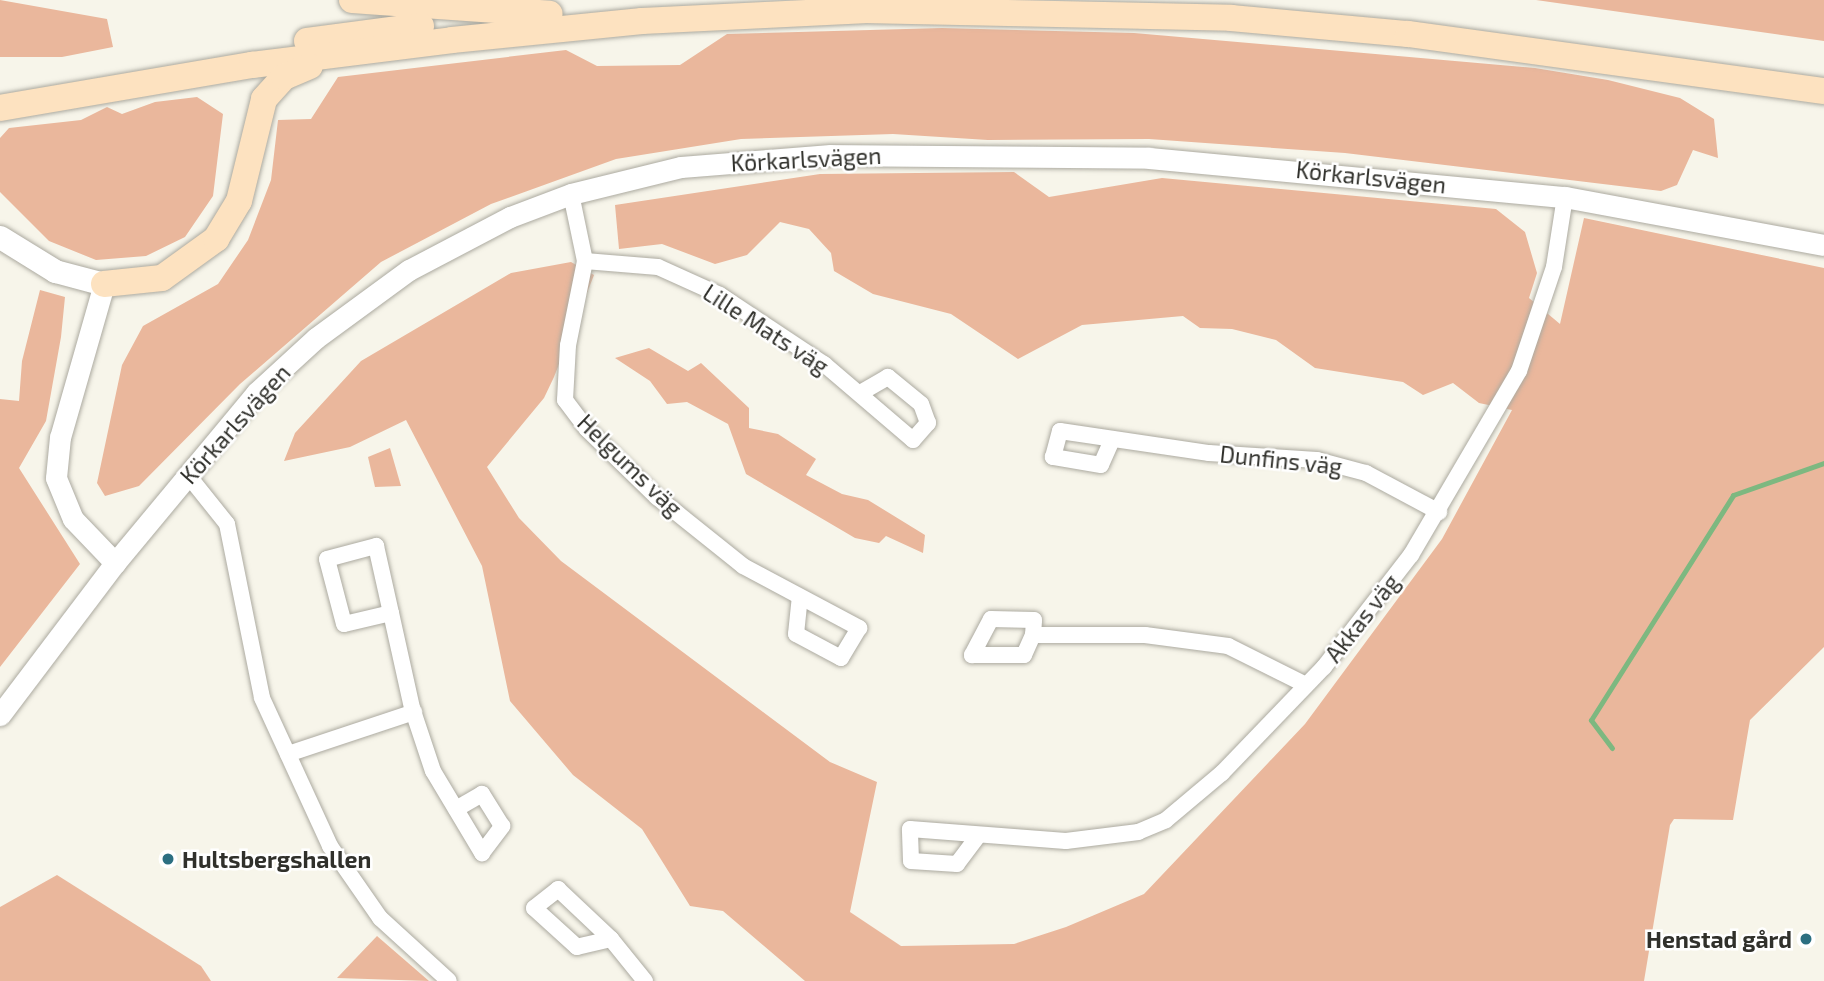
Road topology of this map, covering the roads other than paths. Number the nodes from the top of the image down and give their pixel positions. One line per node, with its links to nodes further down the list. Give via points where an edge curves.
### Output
1 (352, 0): 4 (main road)
2 (698, 0): 4 (main road)
3 (1227, 0): 6 (main road, via 1424,18)
4 (550, 14): 7 (main road, via 342,36)
5 (337, 55): 8 (main road, via 642,21 989,10 1231,18 1408,34); 9 (main road); 15 (main road, via 284,77 264,99 239,201 216,239 162,278)
6 (1824, 74)
7 (0, 91)
8 (1824, 91)
9 (0, 108)
10 (571, 194): 11 (street, Körkarlsvägen, via 681,167 831,155 976,154 1215,162); 14 (street, Helgums väg); 18 (street, Körkarlsvägen, via 510,217 378,293 256,393)
11 (1565, 197): 13 (street, Körkarlsvägen); 19 (street, Akkas väg, via 1554,267 1520,371)
12 (0, 237): 15 (main road, via 55,271)
13 (1824, 245)
14 (585, 261): 16 (street, Lille Mats väg, via 659,267 720,295); 21 (street, Helgums väg, via 568,345 565,400 587,429 657,497 743,566)
15 (104, 284): 20 (street, via 60,437 57,478 73,519)
16 (860, 393)
17 (1112, 440): 19 (street, Dunfins väg, via 1339,464)
18 (187, 474): 20 (street, Körkarlsvägen); 27 (street, via 227,524 253,668)
19 (1439, 512): 24 (street, Akkas väg, via 1365,616)
20 (115, 563): 26 (street, Körkarlsvägen)
21 (800, 598)
22 (391, 613): 22 (street, via 376,546 327,559 344,624); 25 (street)
23 (1033, 635): 24 (street, via 1145,635 1228,646)
24 (1307, 685): 29 (street, Akkas väg, via 1222,773 1166,820 1105,839)
25 (414, 712): 27 (street); 28 (street, via 433,771)
26 (0, 715)
27 (288, 754): 31 (street, via 330,846 380,918)
28 (456, 809)
29 (978, 836)
30 (611, 939): 32 (street)
31 (449, 981)
32 (645, 981)

